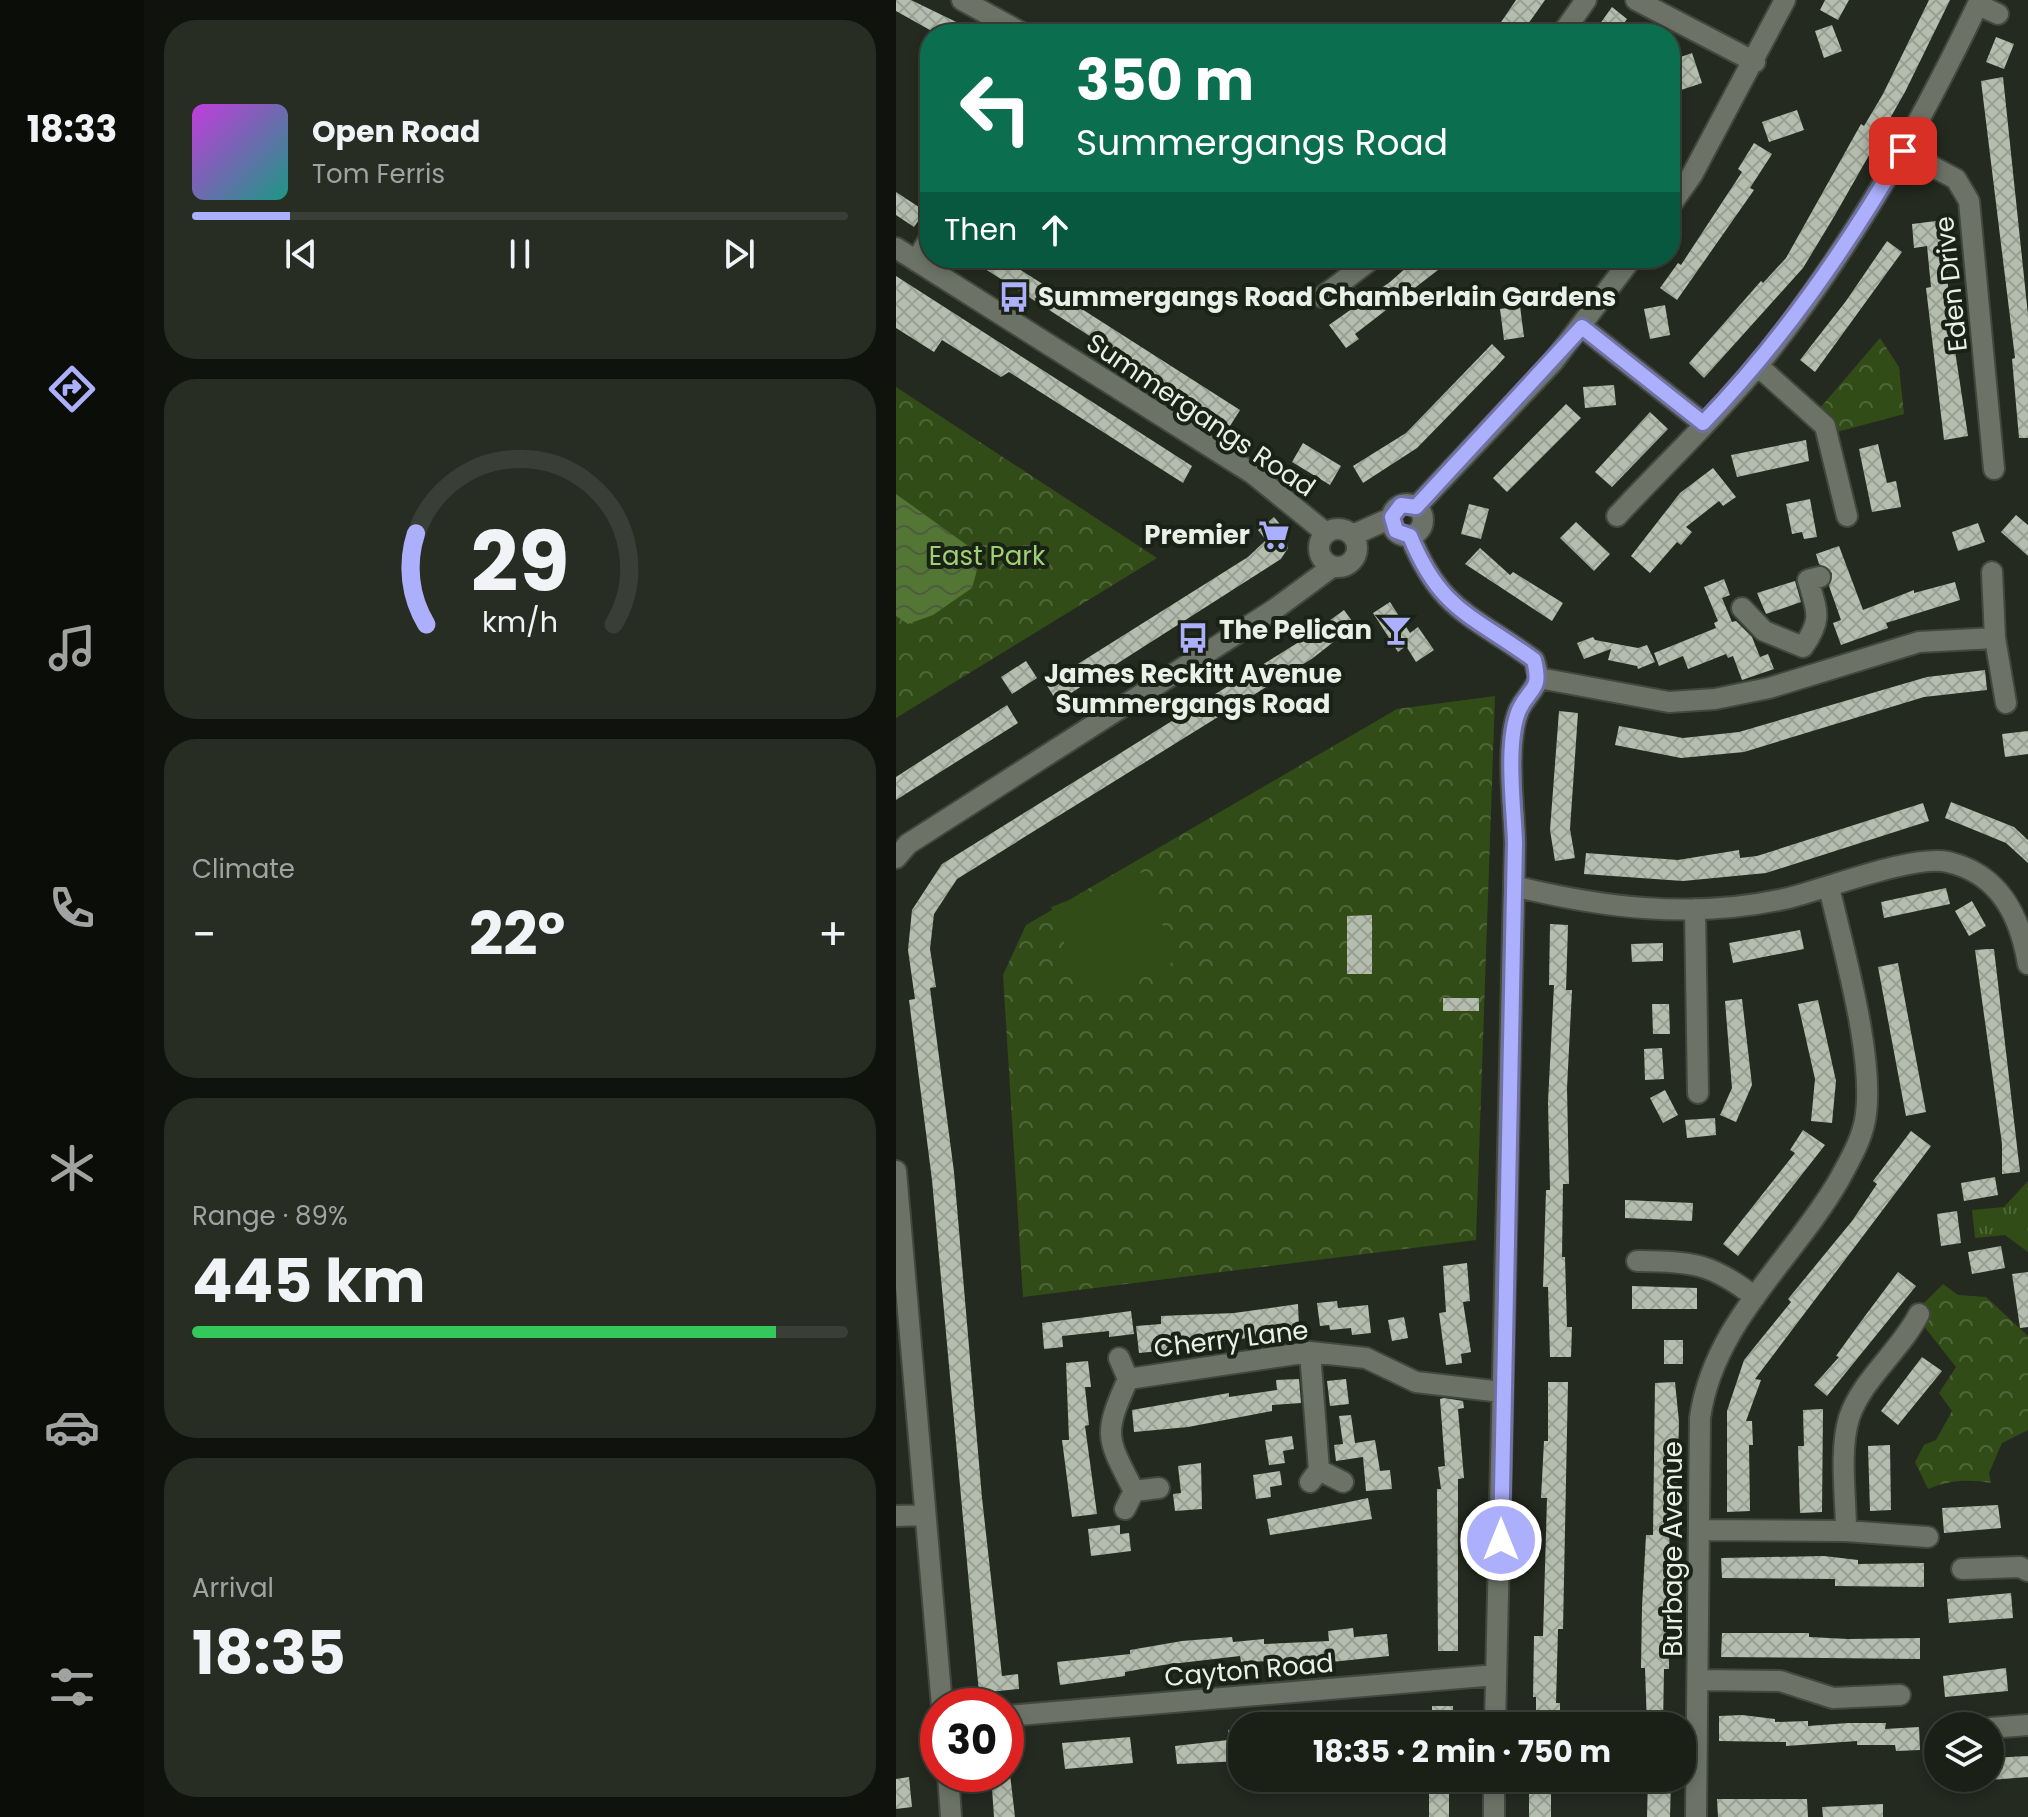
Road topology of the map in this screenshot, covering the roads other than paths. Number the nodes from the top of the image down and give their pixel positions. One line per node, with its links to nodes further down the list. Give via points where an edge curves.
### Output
1 (962, 0): 7 (street)
2 (1586, 0): 8 (street)
3 (1636, 0): 9 (street)
4 (1785, 0): 9 (street)
5 (1979, 2): 6 (street); 10 (street)
6 (1998, 14)
7 (1006, 24)
8 (1569, 24)
9 (1755, 62): 11 (street)
10 (1903, 151): 21 (street, via 1842,253); 23 (street, Eden Drive, via 1956,179 1969,201 1984,450)
11 (1680, 192)
12 (896, 248): 14 (street, Summergangs Road)
13 (920, 254): 14 (street)
14 (916, 261): 15 (street, Summergangs Road)
15 (920, 264)
16 (927, 268): 27 (street, Summergangs Road, via 1252,473)
17 (1360, 268): 19 (street)
18 (1625, 268): 20 (street)
19 (1322, 297)
20 (1582, 327): 22 (street); 26 (street, via 1416,507 1401,505)
21 (1758, 366): 22 (street); 24 (street, via 1825,426)
22 (1703, 423): 25 (street)
23 (1994, 469)
24 (1839, 509)
25 (1617, 516)
26 (1398, 527): 28 (street); 36 (street, via 1447,600 1534,660)
27 (1320, 528): 28 (street, via 1342,529); 29 (street, via 1320,553)
28 (1355, 541): 29 (street, via 1350,563)
29 (1332, 567): 38 (street, via 908,844)
30 (1992, 572): 33 (street)
31 (1820, 577): 34 (street, via 1808,580 1818,616 1817,628)
32 (1742, 608): 34 (street, via 1764,631)
33 (1995, 638): 35 (street, via 1919,642); 37 (street)
34 (1803, 647): 35 (street)
35 (1811, 676): 36 (street, via 1715,699 1669,702)
36 (1539, 678): 39 (street, via 1519,710 1513,749)
37 (2006, 703)
38 (896, 858)
39 (1514, 886): 41 (street, via 1625,909); 51 (street)
40 (1829, 887): 41 (street, via 1748,905); 42 (street, via 1924,862 1948,862 1973,871 2007,900); 46 (street, Burbage Avenue, via 1869,1091 1865,1122 1822,1209)
41 (1695, 909): 43 (street)
42 (2028, 964)
43 (1698, 1093)
44 (896, 1171): 54 (street)
45 (1637, 1261): 46 (street, via 1693,1262 1729,1277)
46 (1755, 1297): 56 (street, Burbage Avenue, via 1719,1349 1705,1385)
47 (1919, 1314): 57 (street, via 1917,1338 1860,1397 1849,1418)
48 (1310, 1352): 50 (street, Cherry Lane); 51 (street, Cherry Lane, via 1366,1358 1416,1382); 52 (street, via 1314,1476)
49 (1119, 1358): 50 (street, Cherry Lane)
50 (1128, 1379): 53 (street, via 1108,1423 1116,1456 1130,1500)
51 (1502, 1392): 61 (street)
52 (1343, 1482)
53 (1159, 1488)
54 (925, 1515): 55 (street); 63 (street)
55 (896, 1516)
56 (1700, 1530): 57 (street); 62 (street, Burbage Avenue)
57 (1846, 1531): 58 (street)
58 (1928, 1537)
59 (1962, 1569): 60 (street)
60 (2028, 1571)
61 (1496, 1675): 65 (street); 66 (street, Cayton Road)
62 (1698, 1680): 64 (street, via 1780,1681 1833,1698); 73 (street, Burbage Avenue)
63 (940, 1688)
64 (1900, 1695)
65 (1495, 1712)
66 (1024, 1714)
67 (2028, 1725): 68 (street)
68 (2004, 1727)
69 (949, 1792): 71 (street)
70 (1494, 1792): 72 (street)
71 (951, 1817)
72 (1494, 1817)
73 (1696, 1817)

